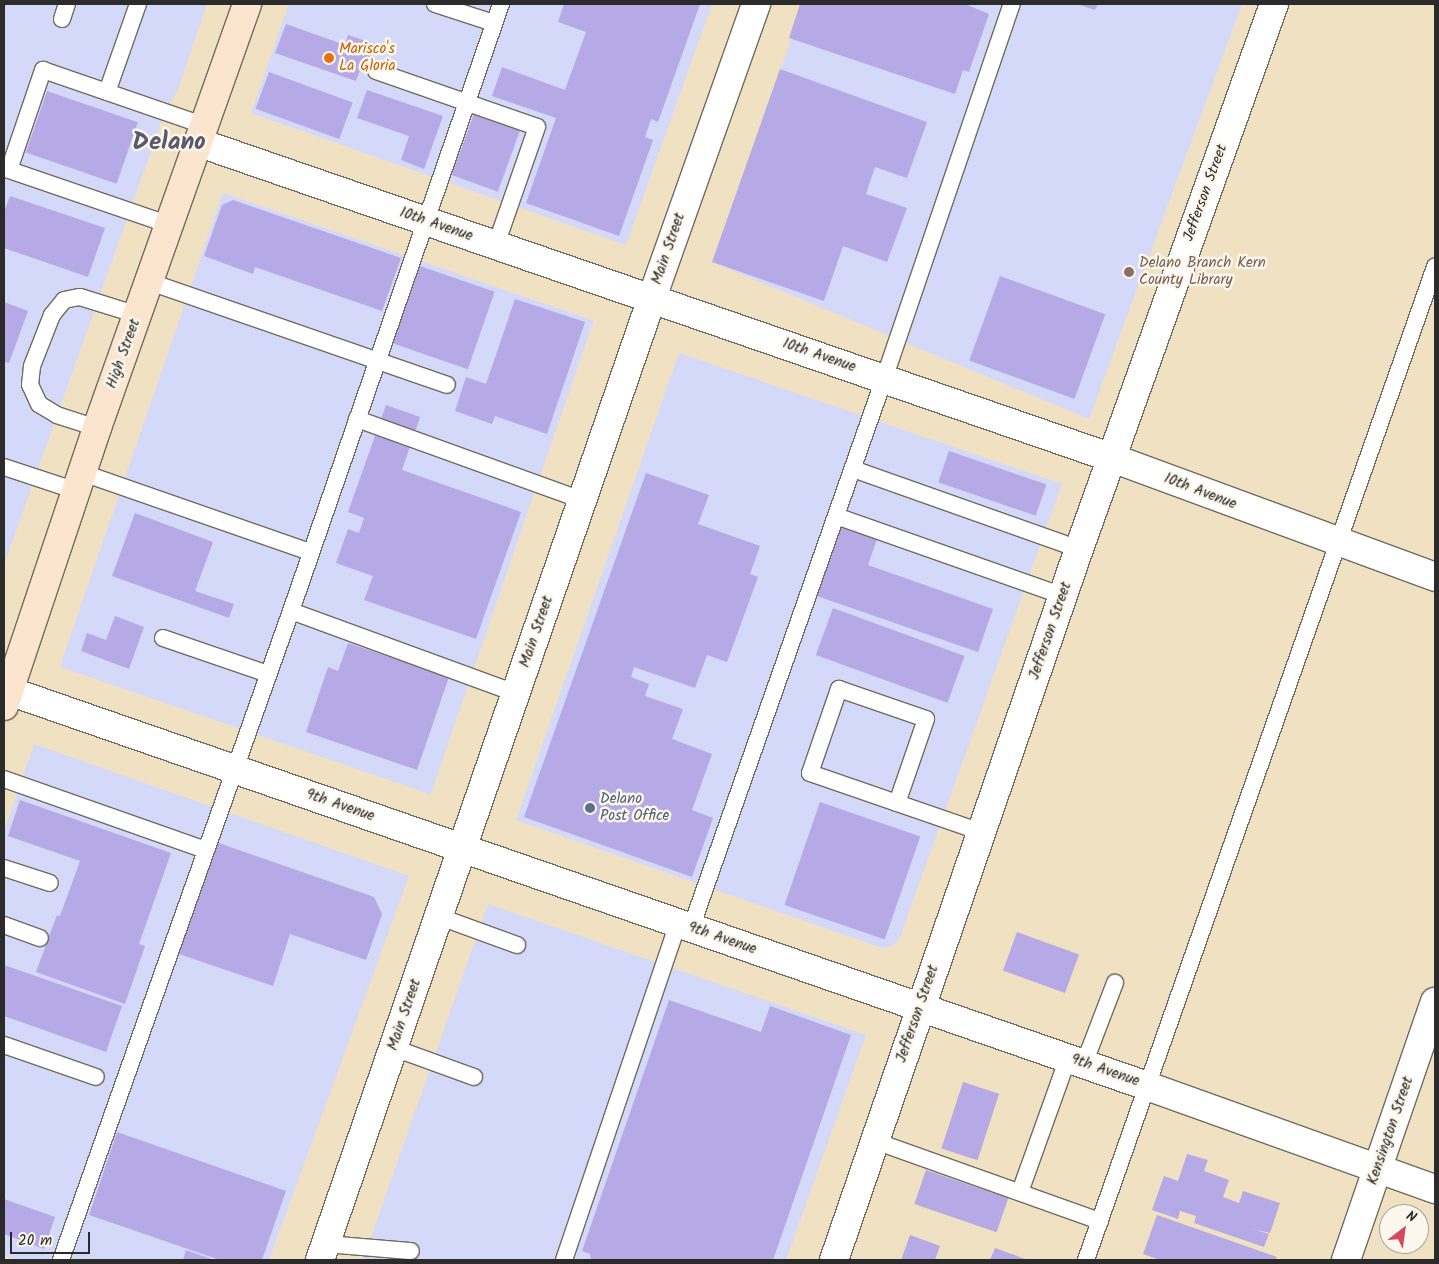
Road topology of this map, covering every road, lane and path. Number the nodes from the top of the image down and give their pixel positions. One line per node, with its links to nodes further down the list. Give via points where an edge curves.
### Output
1 (138, 4): 10 (lane)
2 (247, 4): 12 (main road, High Street)
3 (435, 4): 8 (lane)
4 (501, 4): 8 (lane)
5 (756, 4): 18 (street, Main Street)
6 (1012, 4): 21 (lane)
7 (1274, 4): 25 (street, Jefferson Street)
8 (494, 23): 11 (lane)
9 (376, 72): 11 (lane)
10 (107, 92): 12 (lane); 14 (lane, via 43,70 9,170)
11 (466, 102): 13 (lane); 15 (lane, via 537,127)
12 (203, 134): 13 (street, 10th Avenue); 14 (main road, High Street)
13 (424, 222): 15 (street, 10th Avenue); 20 (lane)
14 (170, 225): 17 (main road, High Street)
15 (496, 245): 18 (street, 10th Avenue)
16 (1435, 267): 31 (lane)
17 (150, 282): 19 (main road, High Street); 20 (lane)
18 (652, 298): 21 (street, 10th Avenue); 29 (street, Main Street)
19 (138, 315): 24 (main road, High Street); 24 (lane, via 80,297 64,300 52,315 32,366 30,386 39,404 57,415)
20 (377, 361): 22 (lane); 23 (lane)
21 (884, 379): 25 (street, 10th Avenue); 27 (lane)
22 (447, 385)
23 (357, 419): 29 (lane); 33 (lane)
24 (97, 428): 28 (main road, High Street)
25 (1112, 458): 31 (street, 10th Avenue); 32 (street, Jefferson Street)
26 (4, 467): 28 (lane)
27 (853, 469): 30 (lane); 32 (lane)
28 (80, 482): 33 (lane); 40 (main road, High Street)
29 (582, 500): 39 (street, Main Street)
30 (836, 516): 35 (lane); 51 (lane)
31 (1339, 544): 34 (street, 10th Avenue); 62 (lane)
32 (1079, 549): 35 (street, Jefferson Street)
33 (310, 552): 36 (lane)
34 (1435, 577)
35 (1063, 596): 44 (street, Jefferson Street)
36 (291, 611): 38 (lane); 39 (lane)
37 (163, 638): 38 (lane)
38 (268, 674): 41 (lane)
39 (515, 693): 45 (street, Main Street)
40 (5, 696): 41 (street, 9th Avenue)
41 (234, 769): 45 (street, 9th Avenue); 46 (lane)
42 (4, 779): 46 (lane)
43 (896, 803): 43 (lane, via 810,773 839,689 926,719); 44 (lane)
44 (981, 832): 56 (street, Jefferson Street)
45 (464, 848): 49 (street, Main Street); 51 (street, 9th Avenue)
46 (206, 850): 70 (lane)
47 (4, 868): 48 (lane)
48 (50, 883)
49 (440, 917): 53 (lane); 58 (street, Main Street)
50 (4, 925): 52 (lane)
51 (684, 926): 56 (street, 9th Avenue); 71 (lane)
52 (40, 938)
53 (517, 945)
54 (1115, 983): 59 (lane)
55 (1435, 1002): 64 (street, Kensington Street)
56 (919, 1008): 59 (street, 9th Avenue); 63 (street, Jefferson Street)
57 (4, 1046): 61 (lane)
58 (394, 1048): 60 (lane); 69 (street, Main Street)
59 (1076, 1061): 62 (street, 9th Avenue); 66 (lane)
60 (474, 1077)
61 (96, 1078)
62 (1147, 1086): 64 (street, 9th Avenue); 67 (lane)
63 (875, 1141): 66 (lane); 72 (street, Jefferson Street)
64 (1378, 1167): 65 (street, 9th Avenue); 74 (street, Kensington Street)
65 (1435, 1189)
66 (1020, 1192): 67 (lane)
67 (1100, 1221): 73 (lane)
68 (411, 1251): 69 (lane)
69 (323, 1252)
70 (62, 1260)
71 (564, 1260)
72 (834, 1260)
73 (1086, 1260)
74 (1346, 1260)

